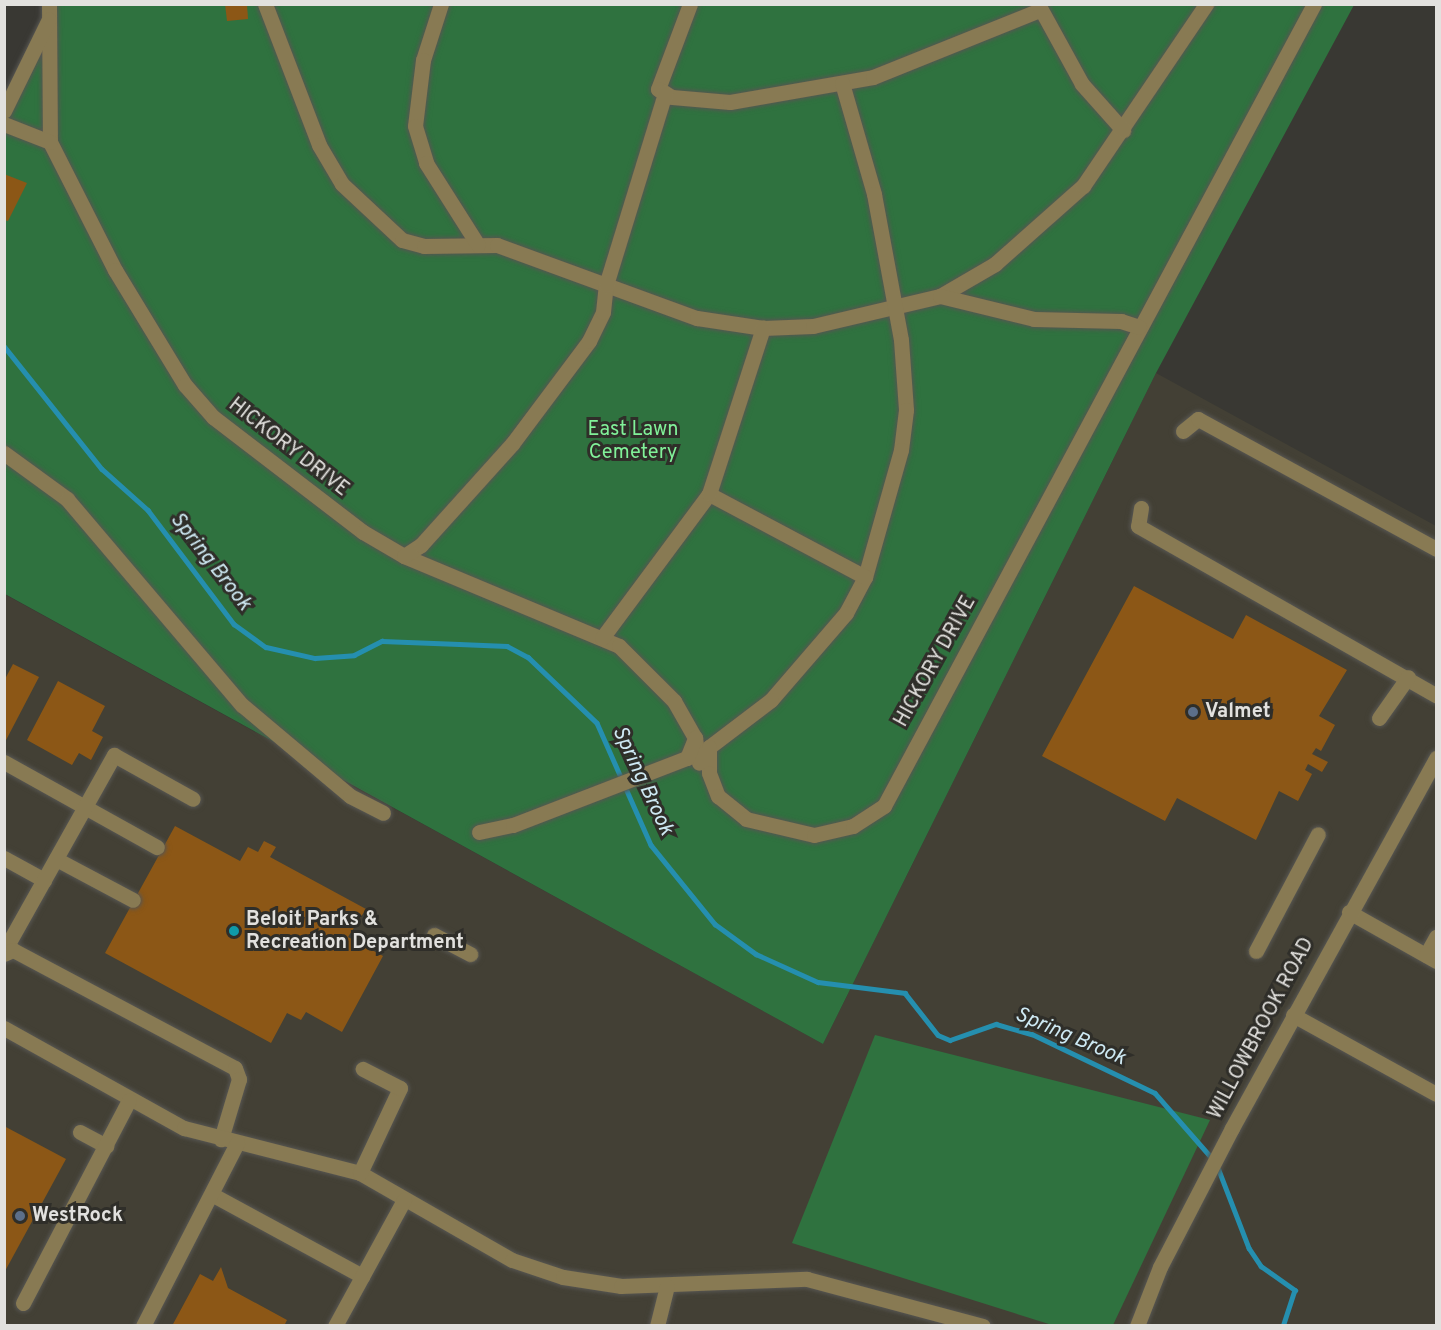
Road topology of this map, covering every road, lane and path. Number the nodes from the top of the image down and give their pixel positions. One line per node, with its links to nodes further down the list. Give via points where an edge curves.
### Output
1 (265, 4): 14 (street, via 319,146 342,184 402,240 424,246)
2 (441, 4): 14 (street, via 423,60 415,126 426,163)
3 (690, 4): 9 (street, via 658,89)
4 (1206, 4): 12 (street)
5 (1314, 4): 19 (street, HICKORY DRIVE)
6 (1039, 7): 8 (street, via 884,73); 12 (street, via 1082,84)
7 (50, 10): 10 (street); 13 (street, HICKORY DRIVE)
8 (842, 83): 9 (street, via 730,102); 17 (street, via 874,194)
9 (665, 93): 15 (street)
10 (4, 111)
11 (4, 124): 13 (street)
12 (1123, 130): 16 (street, via 1067,205 995,264)
13 (50, 142): 25 (street, HICKORY DRIVE, via 115,270 184,385 213,417 280,470)
14 (478, 245): 15 (street, via 497,245)
15 (606, 285): 18 (street, via 697,318); 25 (street, via 603,312 571,372 421,545)
16 (940, 296): 17 (street); 19 (street, via 1034,319 1121,321)
17 (896, 307): 18 (street, via 813,326); 26 (street, via 906,410 902,440)
18 (763, 328): 22 (street)
19 (1138, 330): 26 (street, HICKORY DRIVE, via 884,806 853,826 814,835 746,819 718,796 709,773 709,747 803,667 846,613)
20 (1183, 431): 24 (street, via 1198,419)
21 (4, 453): 37 (street, via 67,499 242,705 350,796)
22 (709, 494): 26 (street); 27 (street)
23 (1141, 508): 28 (street, via 1138,526)
24 (1437, 549)
25 (404, 556): 27 (street, HICKORY DRIVE)
26 (865, 577)
27 (602, 638): 31 (street, HICKORY DRIVE, via 639,664 674,701)
28 (1408, 677): 29 (street); 30 (street)
29 (1437, 695)
30 (1379, 718)
31 (695, 738): 34 (street, HICKORY DRIVE); 38 (street, via 687,758 513,825)
32 (1437, 758): 45 (street, WILLOWBROOK ROAD)
33 (4, 762): 36 (street)
34 (699, 763)
35 (193, 799): 36 (street, via 114,755)
36 (85, 807): 40 (street); 42 (street)
37 (383, 813)
38 (479, 832)
39 (1318, 834): 48 (street)
40 (157, 847)
41 (4, 858): 43 (street)
42 (56, 859): 43 (street); 44 (street)
43 (44, 880): 49 (street)
44 (133, 900)
45 (1349, 912): 51 (street); 52 (street, WILLOWBROOK ROAD)
46 (434, 935): 50 (street)
47 (1437, 938): 51 (street)
48 (1256, 951)
49 (4, 953): 58 (street, via 13,951 235,1068 239,1079)
50 (470, 954)
51 (1431, 958)
52 (1293, 1015): 55 (street); 71 (street, WILLOWBROOK ROAD, via 1205,1179)
53 (4, 1028): 56 (street)
54 (363, 1070): 61 (street, via 400,1088)
55 (1437, 1094)
56 (129, 1100): 58 (street); 60 (street)
57 (80, 1132): 60 (street)
58 (221, 1139): 59 (street)
59 (237, 1143): 61 (street); 62 (street)
60 (106, 1146): 66 (street)
61 (360, 1173): 63 (street)
62 (213, 1196): 64 (street); 67 (street)
63 (404, 1200): 64 (street); 65 (street, via 536,1269 589,1282)
64 (362, 1276): 68 (street)
65 (666, 1286): 69 (street); 70 (street, via 807,1279)
66 (22, 1303)
67 (143, 1326)
68 (334, 1326)
69 (657, 1326)
70 (983, 1326)
71 (1137, 1326)

